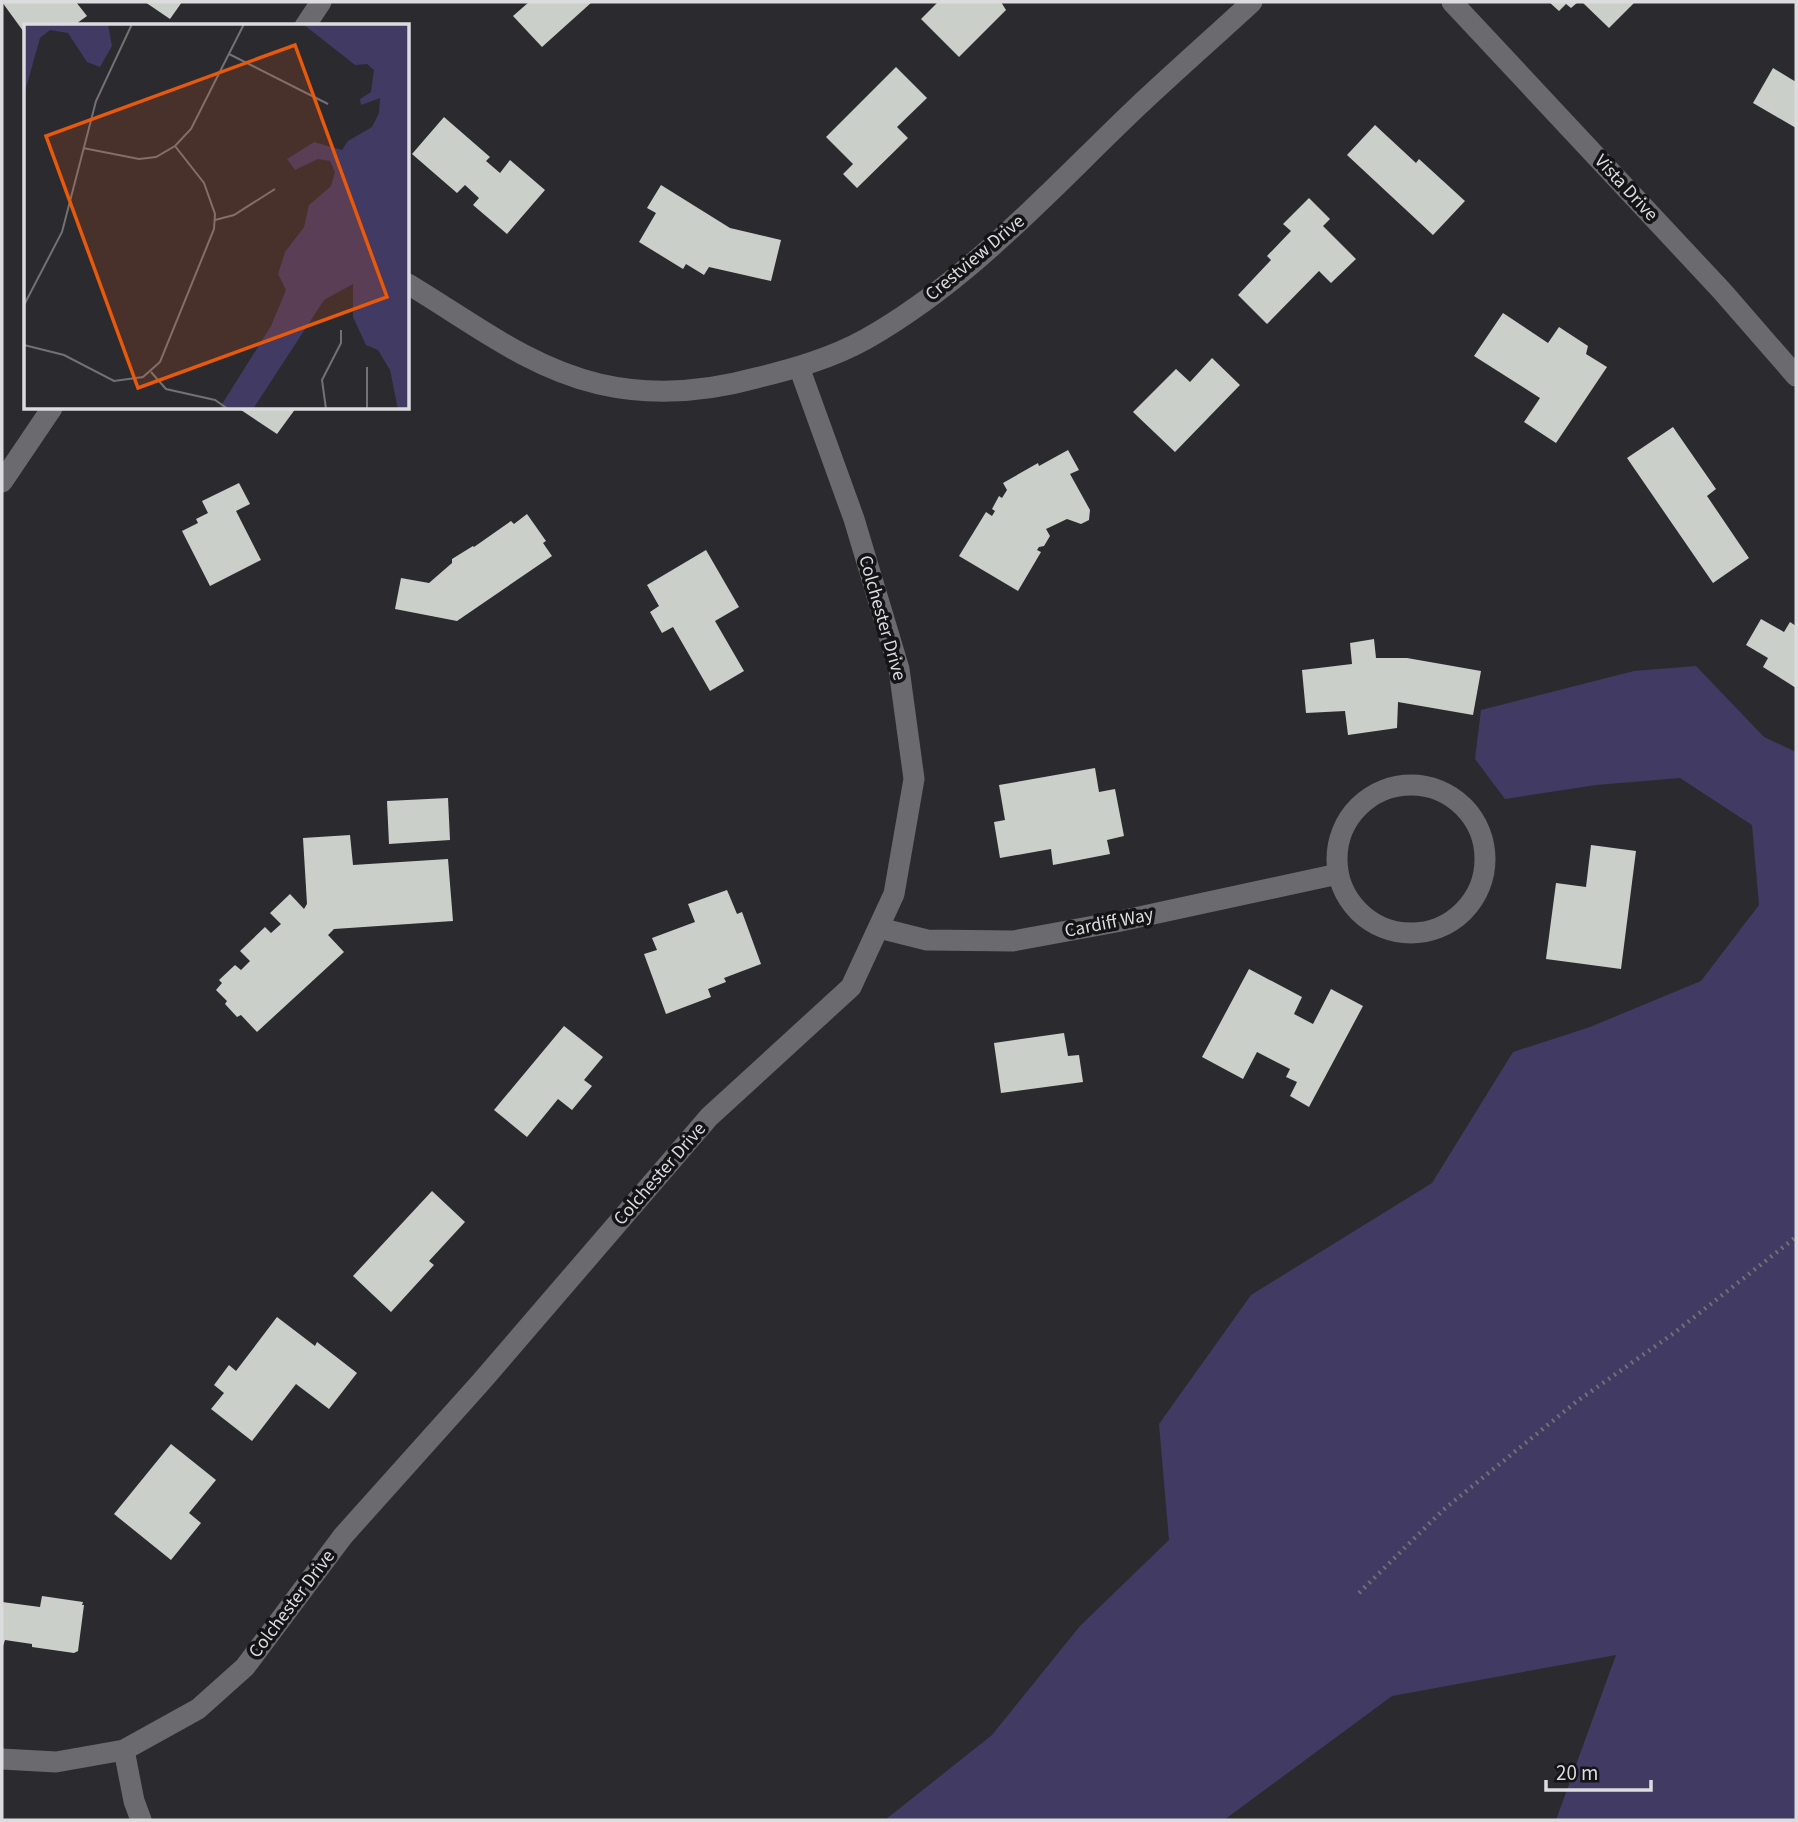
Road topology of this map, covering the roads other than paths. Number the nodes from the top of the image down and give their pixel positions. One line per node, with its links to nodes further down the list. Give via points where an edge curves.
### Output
1 (321, 2): 4 (street)
2 (1252, 2): 6 (street, Crestview Drive, via 1026,217 939,292 864,340)
3 (1452, 2): 7 (street, Vista Drive)
4 (306, 24)
5 (410, 285): 6 (street, Crestview Drive, via 541,365 598,384 683,391 729,386)
6 (799, 367): 11 (street, Colchester Drive, via 854,519 899,669 907,722 914,779 894,894)
7 (1796, 376)
8 (51, 410): 9 (street)
9 (2, 482)
10 (1338, 874): 10 (street, via 1347,897 1362,915 1405,933 1428,931 1450,922 1468,907 1486,864 1483,841 1474,819 1457,800 1434,788 1408,784 1383,790 1361,803 1345,824 1337,849); 11 (street, Cardiff Way, via 1013,941 927,940)
11 (879, 928): 12 (street, Colchester Drive, via 851,987 709,1116 343,1535 245,1667 198,1709)
12 (124, 1750): 13 (street, Colchester Drive, via 56,1762); 14 (street)
13 (2, 1759)
14 (141, 1820)

